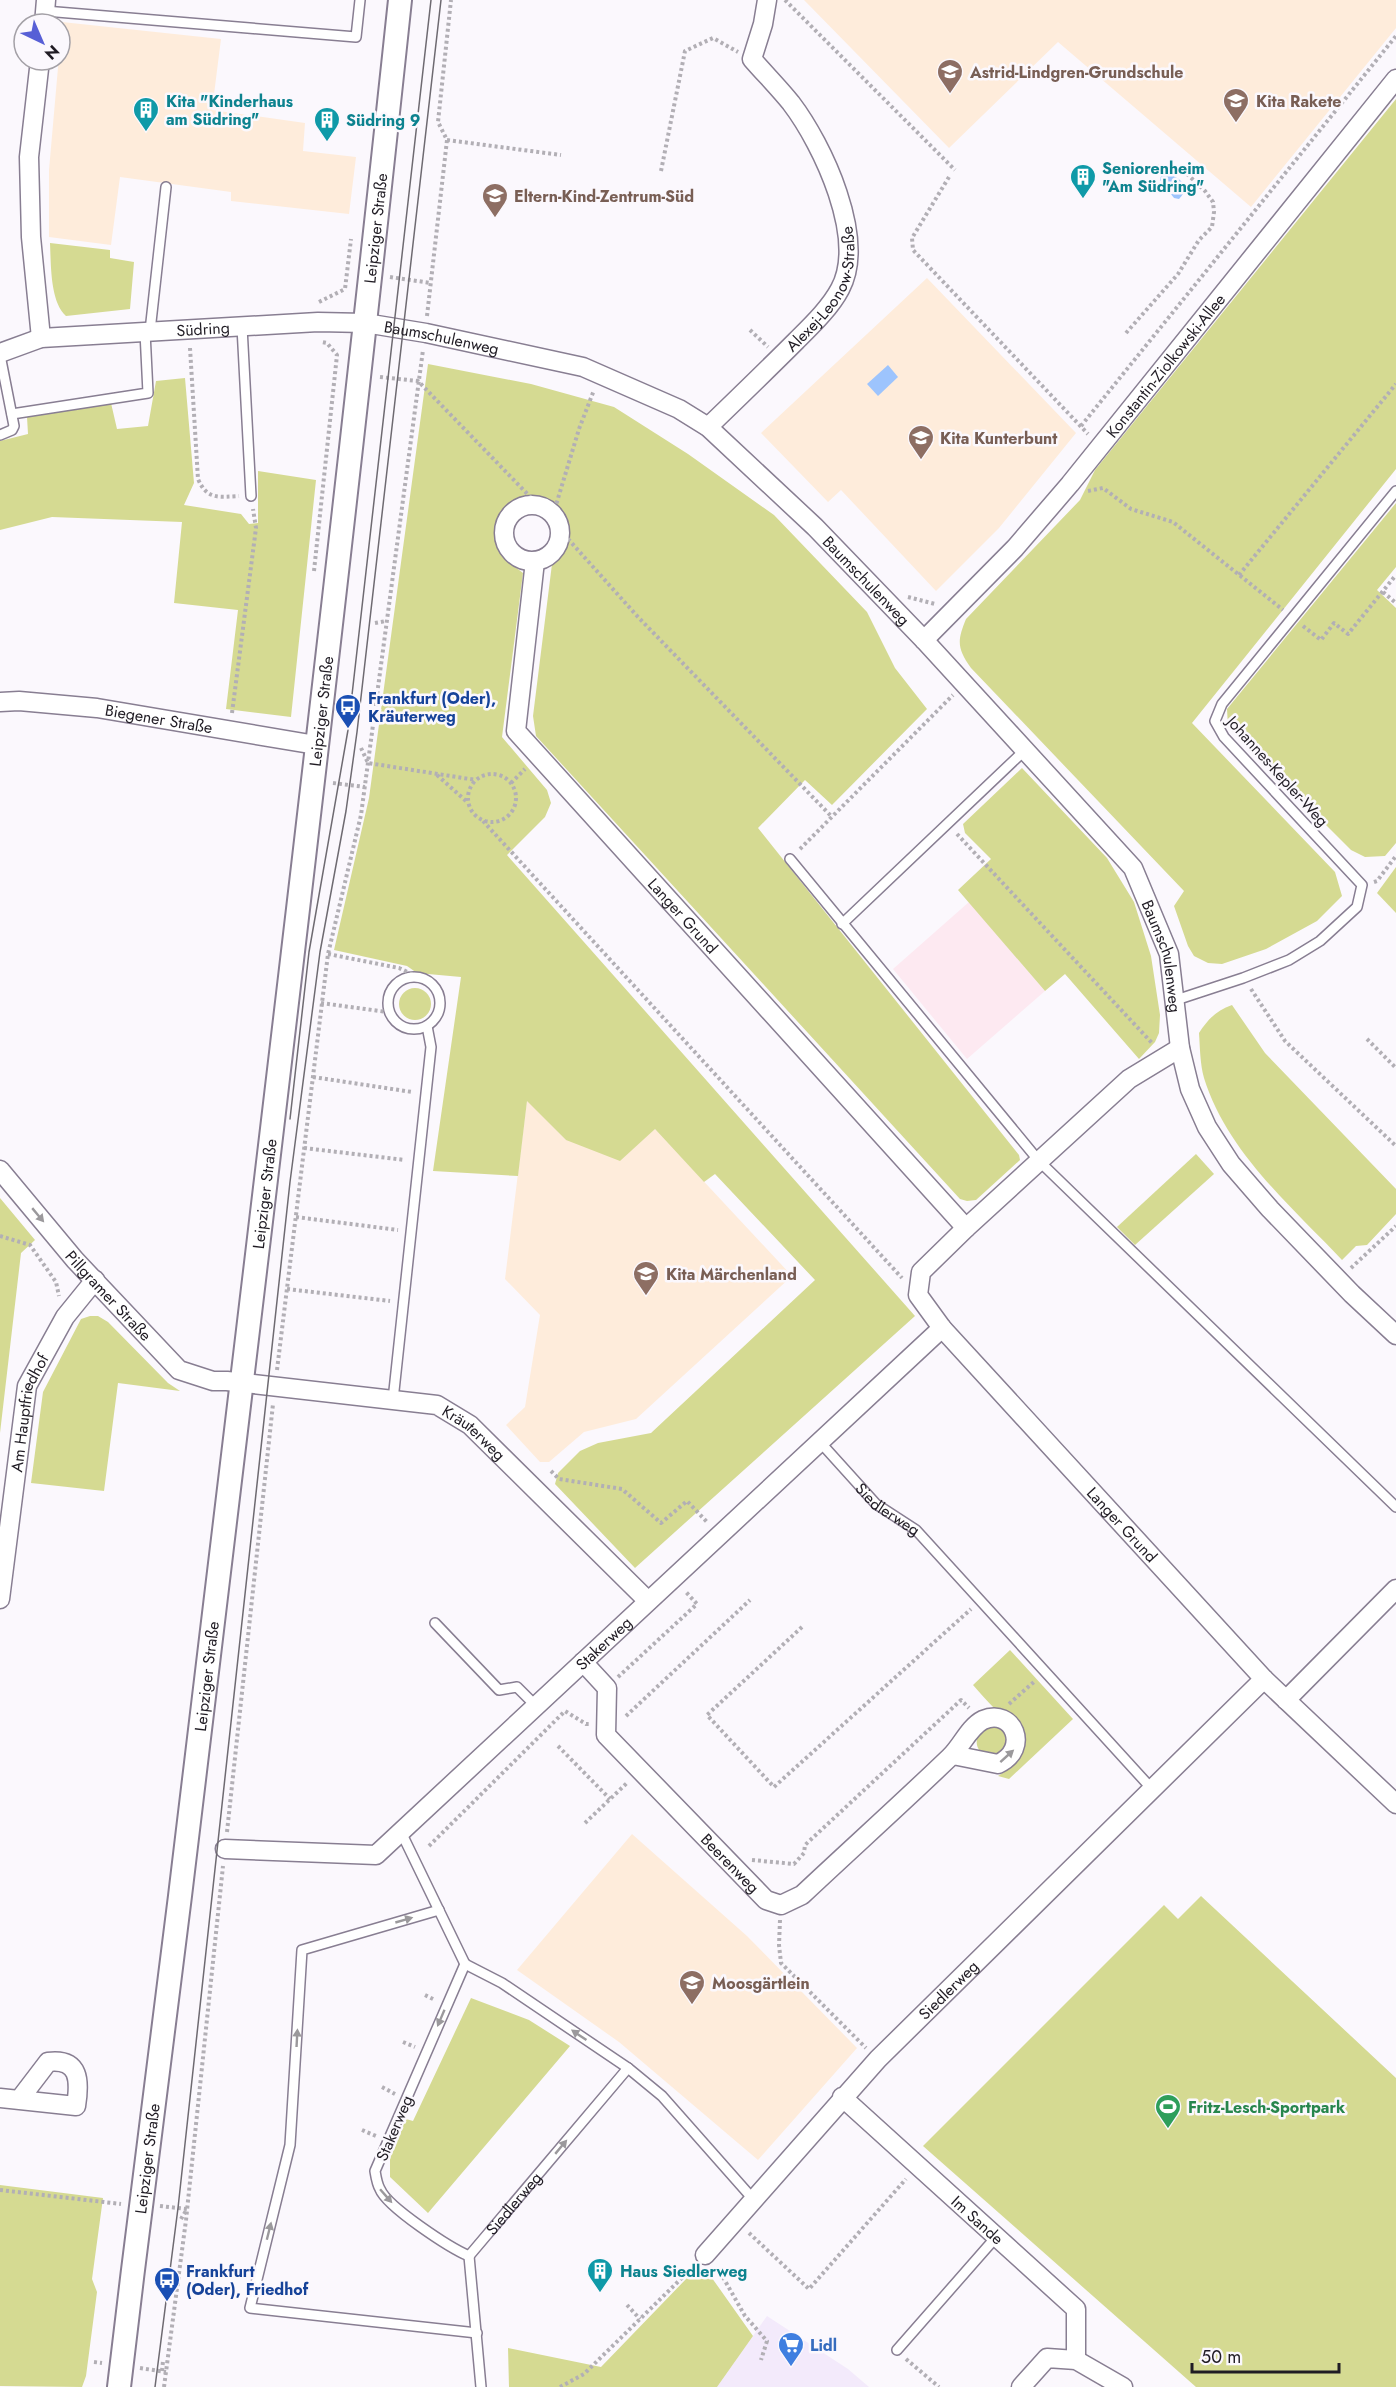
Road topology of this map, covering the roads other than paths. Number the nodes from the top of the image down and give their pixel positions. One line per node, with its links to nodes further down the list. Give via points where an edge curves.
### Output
1 (360, 0): 4 (lane, via 356,37)
2 (400, 0): 8 (street, Leipziger Straße)
3 (767, 0): 14 (street, Alexej-Leonow-Straße, via 752,59 791,104 815,143 841,203 849,265 840,290 814,322)
4 (72, 14)
5 (39, 72): 11 (street, via 29,157 31,237)
6 (1396, 80): 19 (street, Konstantin-Ziolkowski-Allee, via 1070,484 1015,548)
7 (166, 187): 10 (lane)
8 (365, 323): 9 (street, Südring); 14 (street, Baumschulenweg, via 565,362 679,409); 21 (street, Leipziger Straße)
9 (242, 327): 10 (street, Südring); 17 (lane)
10 (148, 332): 11 (street, Südring); 13 (lane, via 148,393)
11 (41, 338): 12 (street, Südring)
12 (0, 354): 13 (lane)
13 (12, 414): 15 (lane, via 12,430)
14 (708, 427): 19 (street, Baumschulenweg, via 815,526)
15 (0, 435)
16 (1396, 491): 25 (lane, Johannes-Kepler-Weg, via 1222,704 1215,721 1224,737 1362,885 1357,908 1320,941 1289,960)
17 (251, 496)
18 (535, 561): 18 (street, via 517,556 506,541 507,522 520,508 551,517 556,547); 30 (street, Langer Grund, via 516,731)
19 (924, 640): 22 (street, Baumschulenweg)
20 (0, 702): 21 (street, Biegener Straße, via 97,708)
21 (316, 745): 34 (street, Leipziger Straße)
22 (1025, 750): 24 (lane); 25 (street, Baumschulenweg, via 1133,868 1169,954)
23 (790, 859): 24 (lane)
24 (842, 924): 28 (lane)
25 (1173, 1001): 27 (street, Baumschulenweg)
26 (428, 1026): 26 (lane, via 438,1014 440,998 432,984 418,977 401,980 387,1000 387,1012 403,1028); 35 (lane, via 430,1047)
27 (1173, 1053): 28 (street, via 1128,1079); 33 (street, Baumschulenweg, via 1207,1127 1231,1164 1270,1209)
28 (1039, 1161): 30 (street); 37 (lane)
29 (0, 1170): 31 (street, Pillgramer Straße, one-way to 31)
30 (966, 1228): 32 (street, Langer Grund, via 921,1272 918,1295)
31 (95, 1280): 34 (street, Pillgramer Straße, via 179,1370 213,1381); 39 (street, Am Hauptfriedhof, via 65,1317 27,1386)
32 (942, 1328): 36 (street, Stakerweg); 43 (street, Langer Grund)
33 (1396, 1335)
34 (240, 1384): 35 (street, Kräuterweg); 64 (street, Leipziger Straße)
35 (393, 1400): 40 (street, Kräuterweg, via 437,1406 470,1425)
36 (820, 1442): 40 (street, Stakerweg); 47 (lane, Siedlerweg, via 876,1503 916,1530)
37 (1396, 1507)
38 (1396, 1590): 44 (street)
39 (0, 1599)
40 (648, 1601): 42 (street, Stakerweg)
41 (435, 1623): 45 (lane, via 499,1690 517,1687)
42 (583, 1662): 45 (street, Stakerweg); 46 (street, Beerenweg, via 607,1688 606,1729 640,1770 766,1900 781,1905 802,1895)
43 (1264, 1679): 44 (street, Langer Grund); 47 (street, Siedlerweg)
44 (1286, 1700): 48 (street, Langer Grund)
45 (536, 1707): 49 (street, Stakerweg)
46 (953, 1755): 46 (street, one-way to 46, via 998,1764 1010,1757 1016,1744 1015,1732 1008,1723 995,1718 979,1723)
47 (1152, 1789): 54 (street, Siedlerweg)
48 (1396, 1804)
49 (401, 1832): 50 (street, Stakerweg, via 376,1855); 51 (lane)
50 (225, 1849)
51 (439, 1910): 52 (lane); 61 (lane, one-way to 51, via 250,2308 290,2145 302,1950)
52 (465, 1964): 53 (lane, one-way to 52, via 502,1983); 60 (lane, Stakerweg, one-way to 60, via 375,2171 380,2191 400,2211)
53 (628, 2068): 57 (lane, via 662,2096); 60 (lane, Siedlerweg, one-way to 53)
54 (842, 2097): 57 (street, Siedlerweg); 58 (street, Im Sande)
55 (0, 2098): 56 (street)
56 (19, 2100)
57 (753, 2199): 59 (street, Siedlerweg)
58 (997, 2236): 62 (lane); 63 (street, Im Sande, via 1076,2309)
59 (705, 2255)
60 (469, 2256): 61 (lane)
61 (477, 2333): 65 (lane)
62 (897, 2350)
63 (1077, 2360): 66 (street, via 1047,2358); 67 (street)
64 (119, 2387)
65 (480, 2387)
66 (1021, 2387)
67 (1124, 2387)

